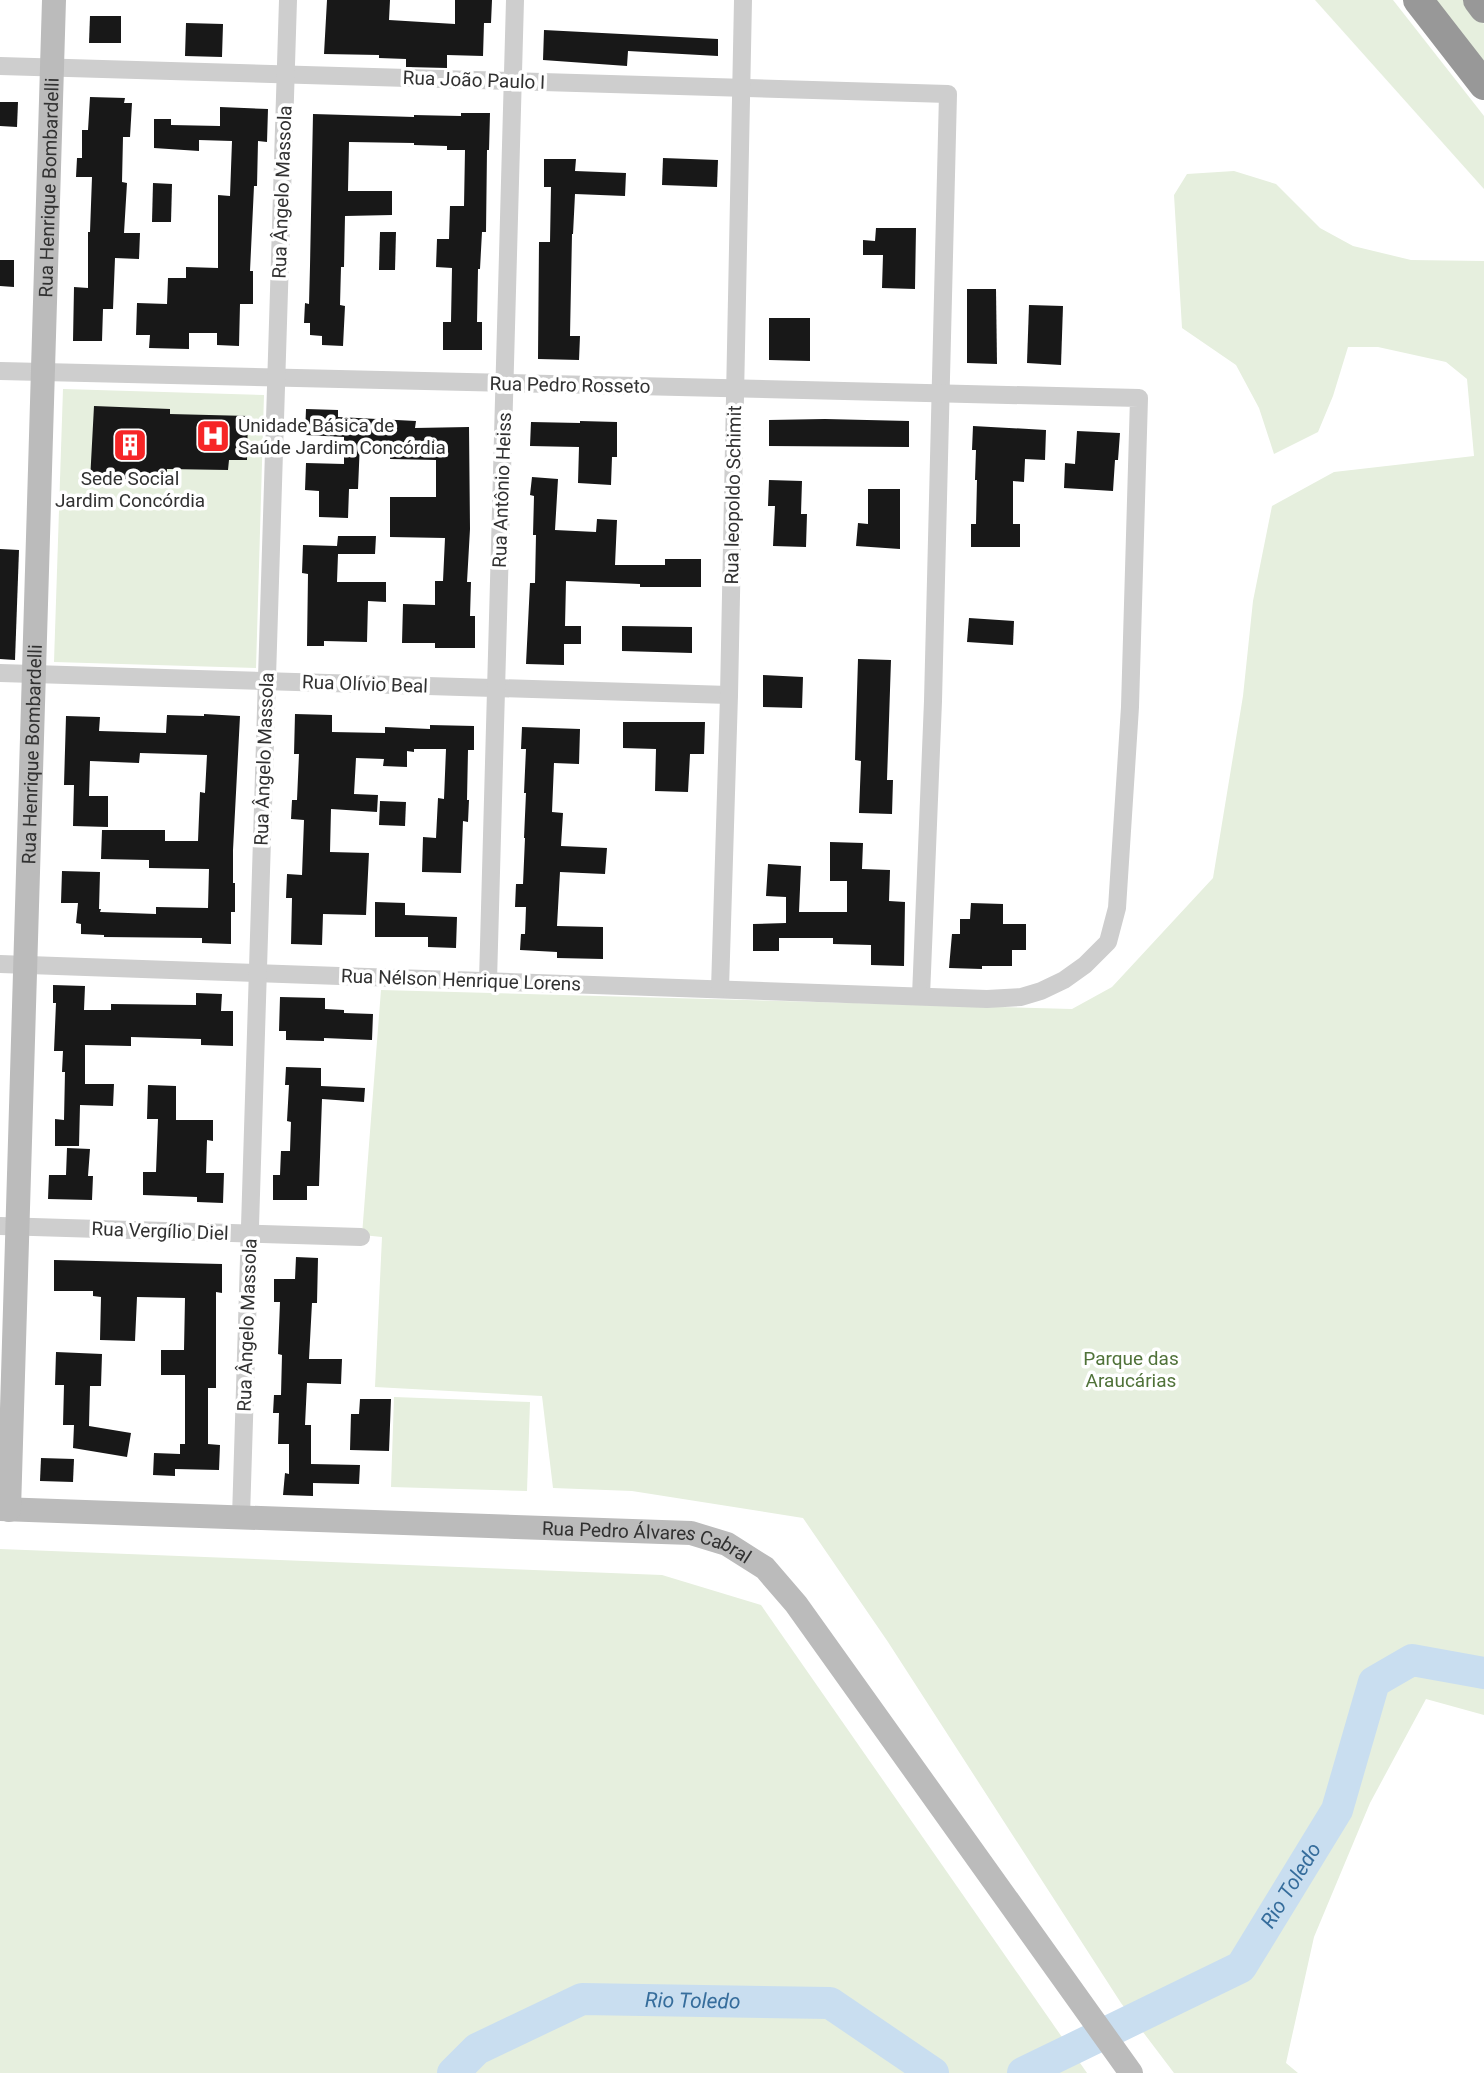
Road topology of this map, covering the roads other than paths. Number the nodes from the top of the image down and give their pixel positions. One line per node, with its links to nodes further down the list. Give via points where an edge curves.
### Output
1 (54, 0): 11 (street, Rua Henrique Bombardelli)
2 (288, 0): 12 (street, Rua Ângelo Massola)
3 (515, 0): 13 (street, Rua Antônio Heiss)
4 (743, 0): 15 (street, Rua leopoldo Schimit)
5 (1412, 0): 9 (highway)
6 (1419, 0): 9 (highway)
7 (1478, 0): 8 (highway)
8 (1484, 8)
9 (1466, 61): 14 (highway)
10 (0, 66): 11 (street, Rua João Paulo I)
11 (52, 67): 12 (street, Rua João Paulo I); 17 (street, Rua Henrique Bombardelli)
12 (286, 74): 13 (street, Rua João Paulo I); 18 (street, Rua Ângelo Massola)
13 (513, 81): 15 (street, Rua João Paulo I); 19 (street, Rua Antônio Heiss)
14 (1484, 85)
15 (741, 88): 20 (street, Rua leopoldo Schimit); 21 (street, Rua João Paulo I, via 948,94)
16 (0, 371): 17 (street, Rua Pedro Rosseto)
17 (43, 372): 18 (street, Rua Pedro Rosseto); 24 (street, Rua Henrique Bombardelli)
18 (276, 378): 19 (street, Rua Pedro Rosseto); 25 (street, Rua Ângelo Massola)
19 (505, 383): 20 (street, Rua Pedro Rosseto); 26 (street, Rua Antônio Heiss)
20 (735, 389): 21 (street, Rua Pedro Rosseto); 27 (street, Rua leopoldo Schimit)
21 (940, 394): 22 (street, Rua Pedro Rosseto); 33 (street)
22 (1139, 398): 33 (street, Rua Nélson Henrique Lorens, via 1130,707 1117,908 1108,942 1064,980 1021,997)
23 (0, 673): 24 (street, Rua Olívio Beal)
24 (34, 674): 25 (street, Rua Olívio Beal); 29 (street, Rua Henrique Bombardelli)
25 (267, 681): 26 (street, Rua Olívio Beal); 30 (street, Rua Ângelo Massola)
26 (496, 688): 27 (street, Rua Olívio Beal); 31 (street, Rua Antônio Heiss)
27 (729, 695): 32 (street, Rua leopoldo Schimit)
28 (0, 964): 29 (street, Rua Nélson Henrique Lorens)
29 (25, 965): 30 (street, Rua Nélson Henrique Lorens); 34 (street, Rua Henrique Bombardelli)
30 (258, 973): 31 (street, Rua Nélson Henrique Lorens); 35 (street, Rua Ângelo Massola)
31 (488, 981): 32 (street, Rua Nélson Henrique Lorens)
32 (720, 989): 33 (street, Rua Nélson Henrique Lorens)
33 (921, 996)
34 (9, 1227): 35 (street, Rua Vergílio Diel); 37 (street, Rua Henrique Bombardelli)
35 (250, 1233): 36 (street, Rua Vergílio Diel); 38 (street, Rua Ângelo Massola)
36 (361, 1237)
37 (4, 1509): 38 (street, Rua Pedro Álvares Cabral)
38 (241, 1517): 39 (street, Rua Pedro Álvares Cabral, via 691,1533 727,1544 765,1568 796,1604)
39 (1131, 2073)

